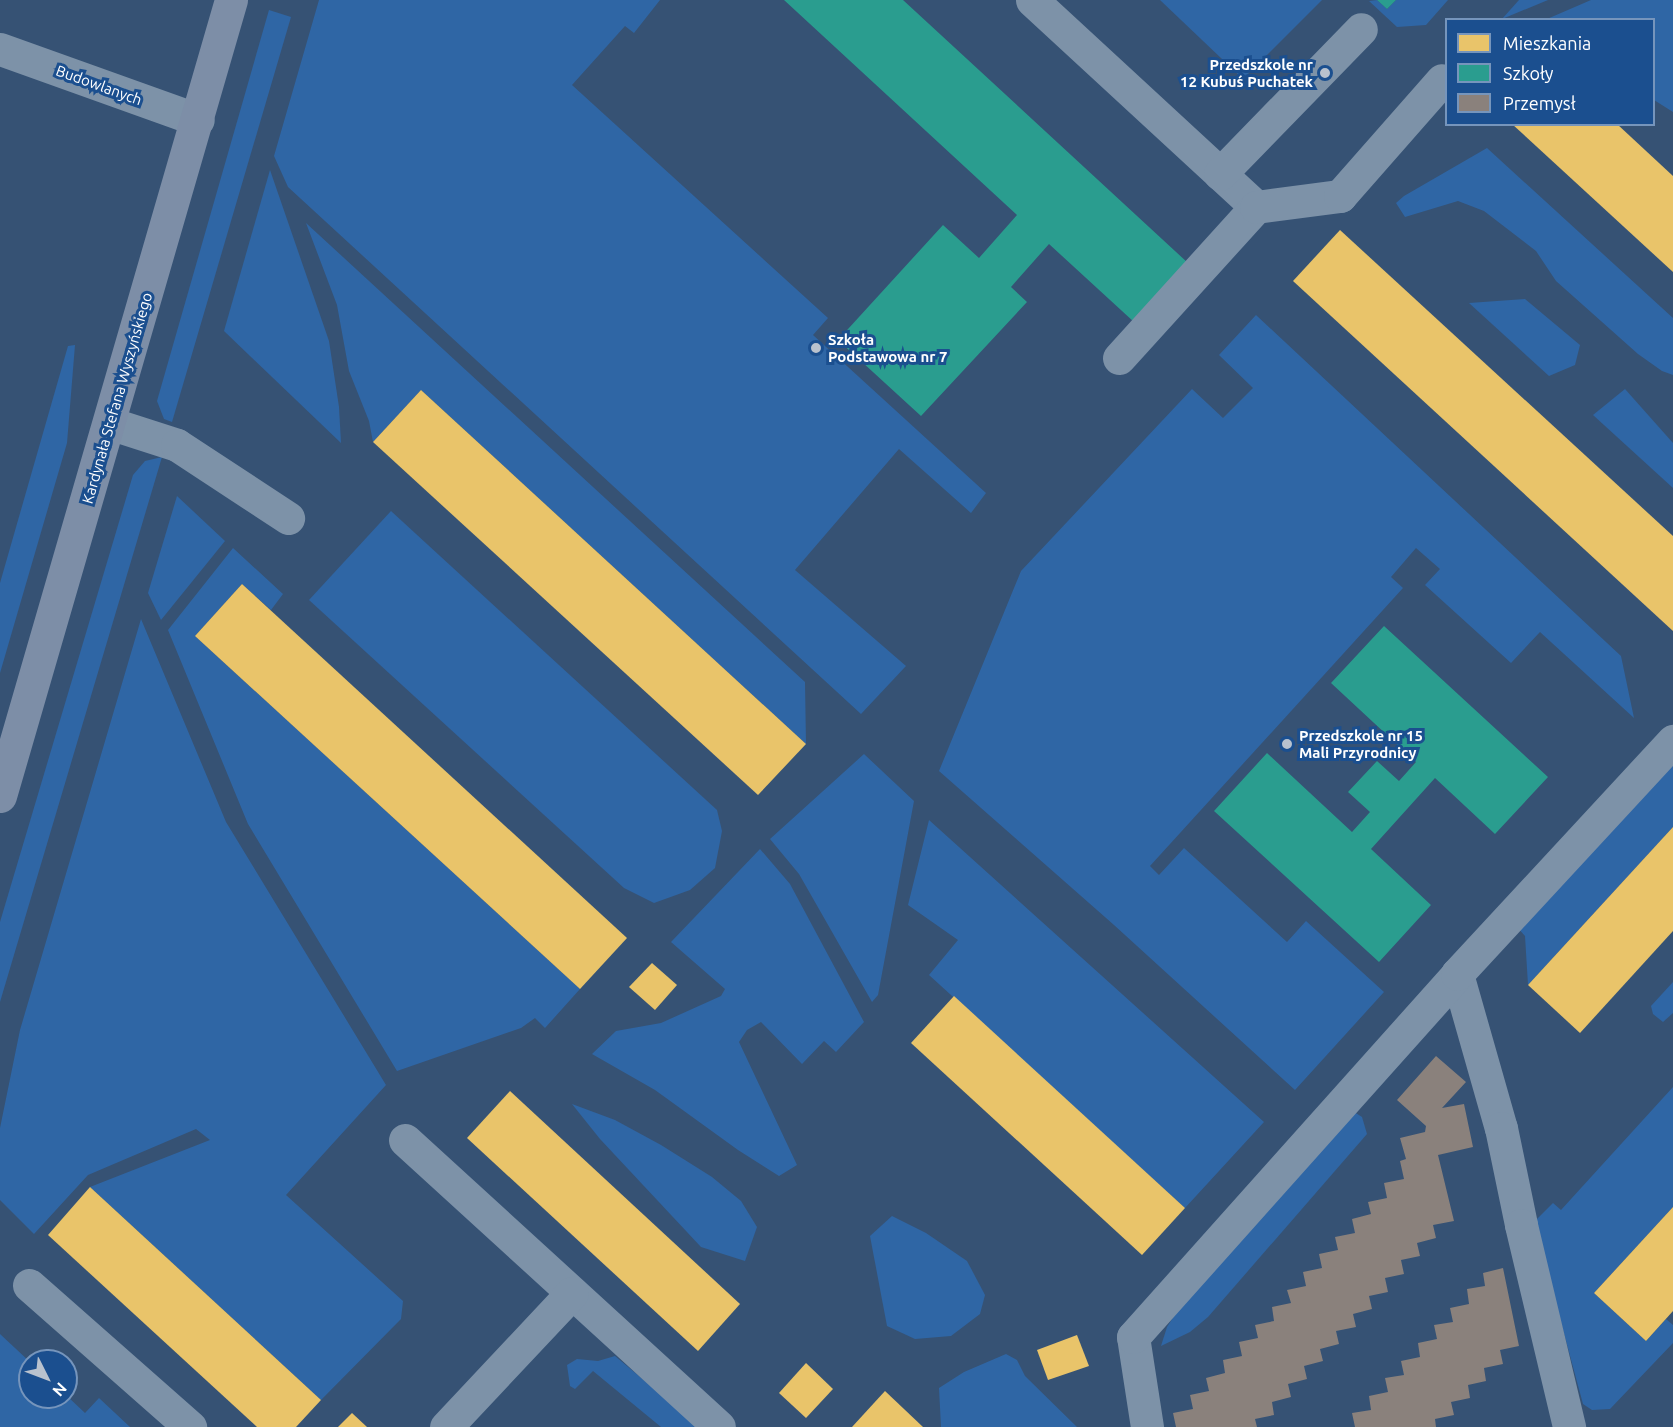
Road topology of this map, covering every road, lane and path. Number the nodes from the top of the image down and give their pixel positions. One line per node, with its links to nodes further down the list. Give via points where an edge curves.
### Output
1 (231, 0): 6 (main road, Kardynała Stefana Wyszyńskiego)
2 (1032, 0): 7 (street)
3 (1361, 29): 7 (street)
4 (0, 49): 6 (street, Budowlanych)
5 (1442, 80): 8 (street, via 1340,196)
6 (198, 120): 10 (main road, Kardynała Stefana Wyszyńskiego)
7 (1220, 174): 8 (street)
8 (1256, 207): 9 (street)
9 (1119, 358)
10 (110, 423): 11 (street, via 177,445); 13 (main road, Kardynała Stefana Wyszyńskiego)
11 (288, 518)
12 (1673, 741): 14 (street)
13 (0, 796)
14 (1457, 974): 21 (street, via 1133,1337); 22 (street, via 1501,1128)
15 (405, 1140): 17 (street)
16 (29, 1285): 18 (street)
17 (572, 1293): 19 (street); 20 (street)
18 (190, 1427)
19 (446, 1427)
20 (719, 1427)
21 (1147, 1427)
22 (1569, 1427)

